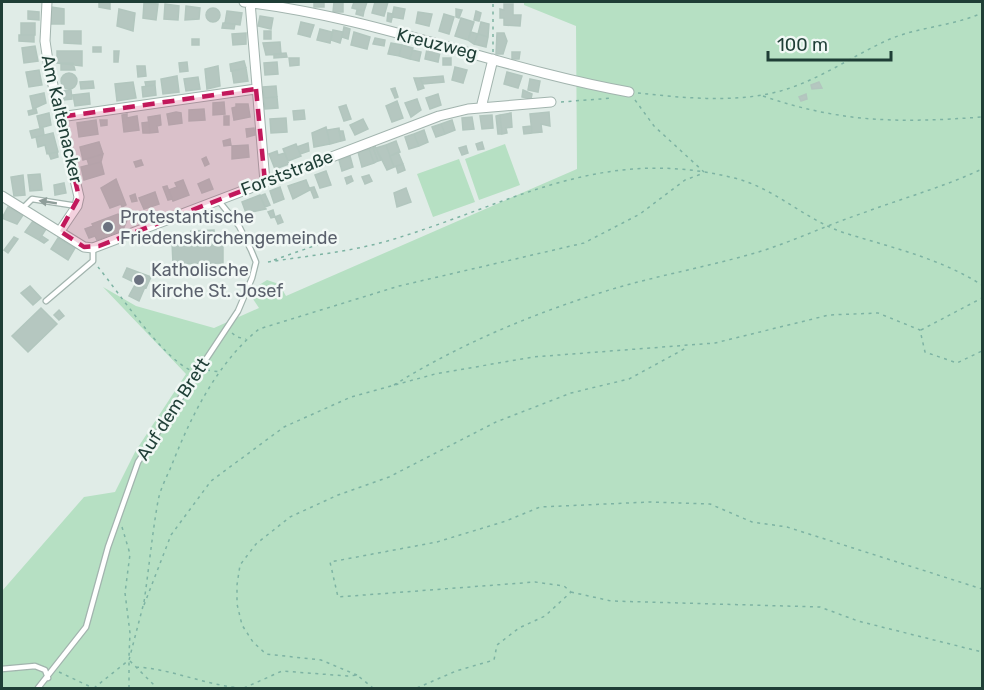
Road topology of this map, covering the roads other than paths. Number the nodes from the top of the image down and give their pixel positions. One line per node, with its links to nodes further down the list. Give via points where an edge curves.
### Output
1 (48, 2): 9 (street, Am Kaltenacker, via 46,54)
2 (244, 2): 3 (street, Kreuzweg)
3 (250, 2): 4 (street, Kreuzweg, via 396,33); 5 (street)
4 (493, 59): 6 (street, Kreuzweg, via 551,77); 8 (street)
5 (256, 89): 9 (street); 10 (street)
6 (629, 92)
7 (551, 102): 8 (street, Forststraße)
8 (481, 108): 10 (street, Forststraße, via 422,121)
9 (60, 117): 13 (street, Am Kaltenacker, via 78,191)
10 (265, 182): 12 (street, Forststraße)
11 (2, 196): 14 (street)
12 (218, 200): 16 (street, Forststraße); 19 (lane, Auf dem Brett, via 239,226 256,262 238,310 138,462 86,627)
13 (77, 206): 14 (lane, one-way to 14, via 32,199); 15 (street, Am Kaltenacker)
14 (23, 208): 15 (street)
15 (60, 231): 16 (street, via 84,247)
16 (93, 248): 17 (lane, via 93,261)
17 (46, 301)
18 (2, 669): 19 (lane, via 35,666 45,670)
19 (48, 678): 20 (lane, Auf dem Brett)
20 (38, 688)

